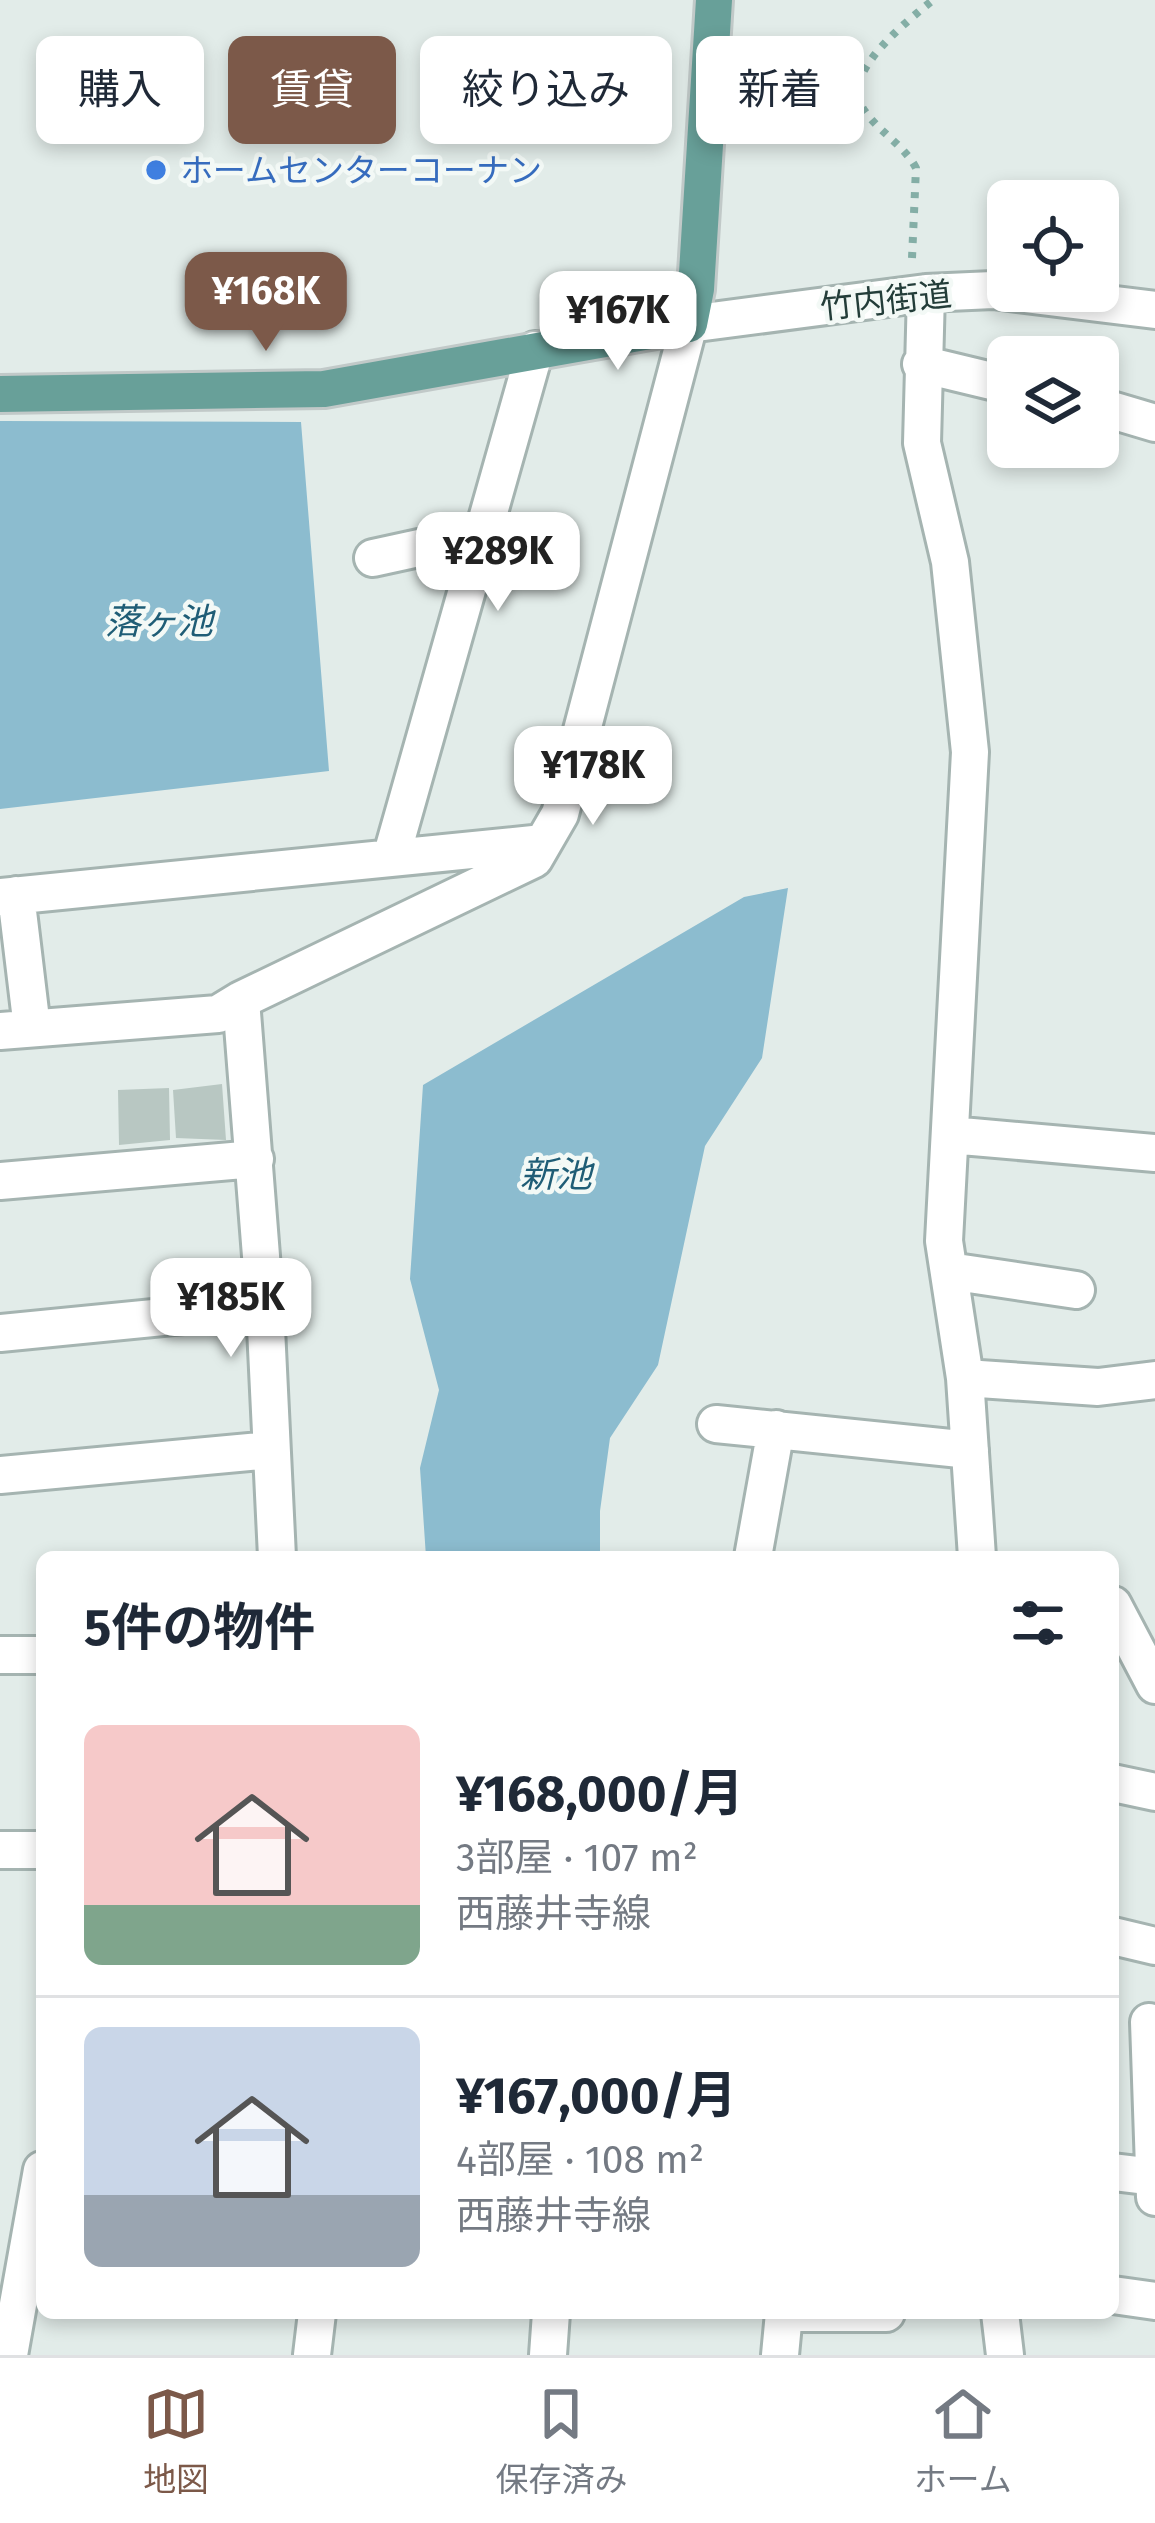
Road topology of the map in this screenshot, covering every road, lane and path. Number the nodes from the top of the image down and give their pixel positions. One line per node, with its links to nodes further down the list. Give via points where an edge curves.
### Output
1 (714, 0): 5 (main road)
2 (933, 0): 3 (path, via 895,31 857,88 860,104 916,168)
3 (917, 295): 4 (street, 竹内街道, via 993,290); 5 (street, 竹内街道); 7 (street)
4 (1155, 310)
5 (689, 324): 6 (main road); 14 (street, via 560,814)
6 (535, 350): 9 (main road, via 325,389); 12 (street)
7 (921, 364): 8 (street); 19 (street, via 922,442 950,562 970,752)
8 (987, 380)
9 (0, 394)
10 (1119, 412): 11 (street)
11 (1155, 423)
12 (483, 534): 13 (street); 15 (street)
13 (373, 558)
14 (543, 843): 15 (street); 17 (street, via 534,860)
15 (391, 858): 16 (street)
16 (8, 896): 18 (street)
17 (242, 1000): 18 (street, via 218,1014); 21 (street)
18 (16, 1029)
19 (950, 1135): 20 (street); 23 (street)
20 (1155, 1153)
21 (255, 1159): 22 (street); 25 (street)
22 (0, 1181)
23 (949, 1271): 24 (street); 27 (street)
24 (1076, 1290)
25 (265, 1307): 26 (street); 31 (street)
26 (0, 1333)
27 (965, 1378): 28 (street, via 1098,1387); 32 (street)
28 (1155, 1381)
29 (716, 1424): 30 (street)
30 (776, 1430): 32 (street); 35 (street)
31 (271, 1450): 33 (street); 34 (street)
32 (970, 1450): 36 (street)
33 (0, 1475)
34 (277, 1551)
35 (754, 1551)
36 (977, 1551)
37 (1119, 1616): 40 (street)
38 (0, 1655): 39 (street)
39 (36, 1655)
40 (1155, 1685)
41 (1119, 1784): 42 (street)
42 (1155, 1792)
43 (0, 1850): 44 (street)
44 (36, 1850)
45 (1119, 1937): 46 (street)
46 (1155, 1946)
47 (1150, 2022): 49 (street)
48 (1119, 2173): 49 (street)
49 (1154, 2177): 50 (street)
50 (1155, 2198)
51 (36, 2237): 52 (street)
52 (33, 2271): 55 (street)
53 (1119, 2296): 54 (street)
54 (1155, 2301)
55 (9, 2307): 60 (street)
56 (316, 2319): 61 (street)
57 (551, 2319): 62 (street)
58 (783, 2319): 63 (street)
59 (1001, 2319): 64 (street)
60 (9, 2355)
61 (312, 2355)
62 (548, 2355)
63 (780, 2355)
64 (1005, 2355)

